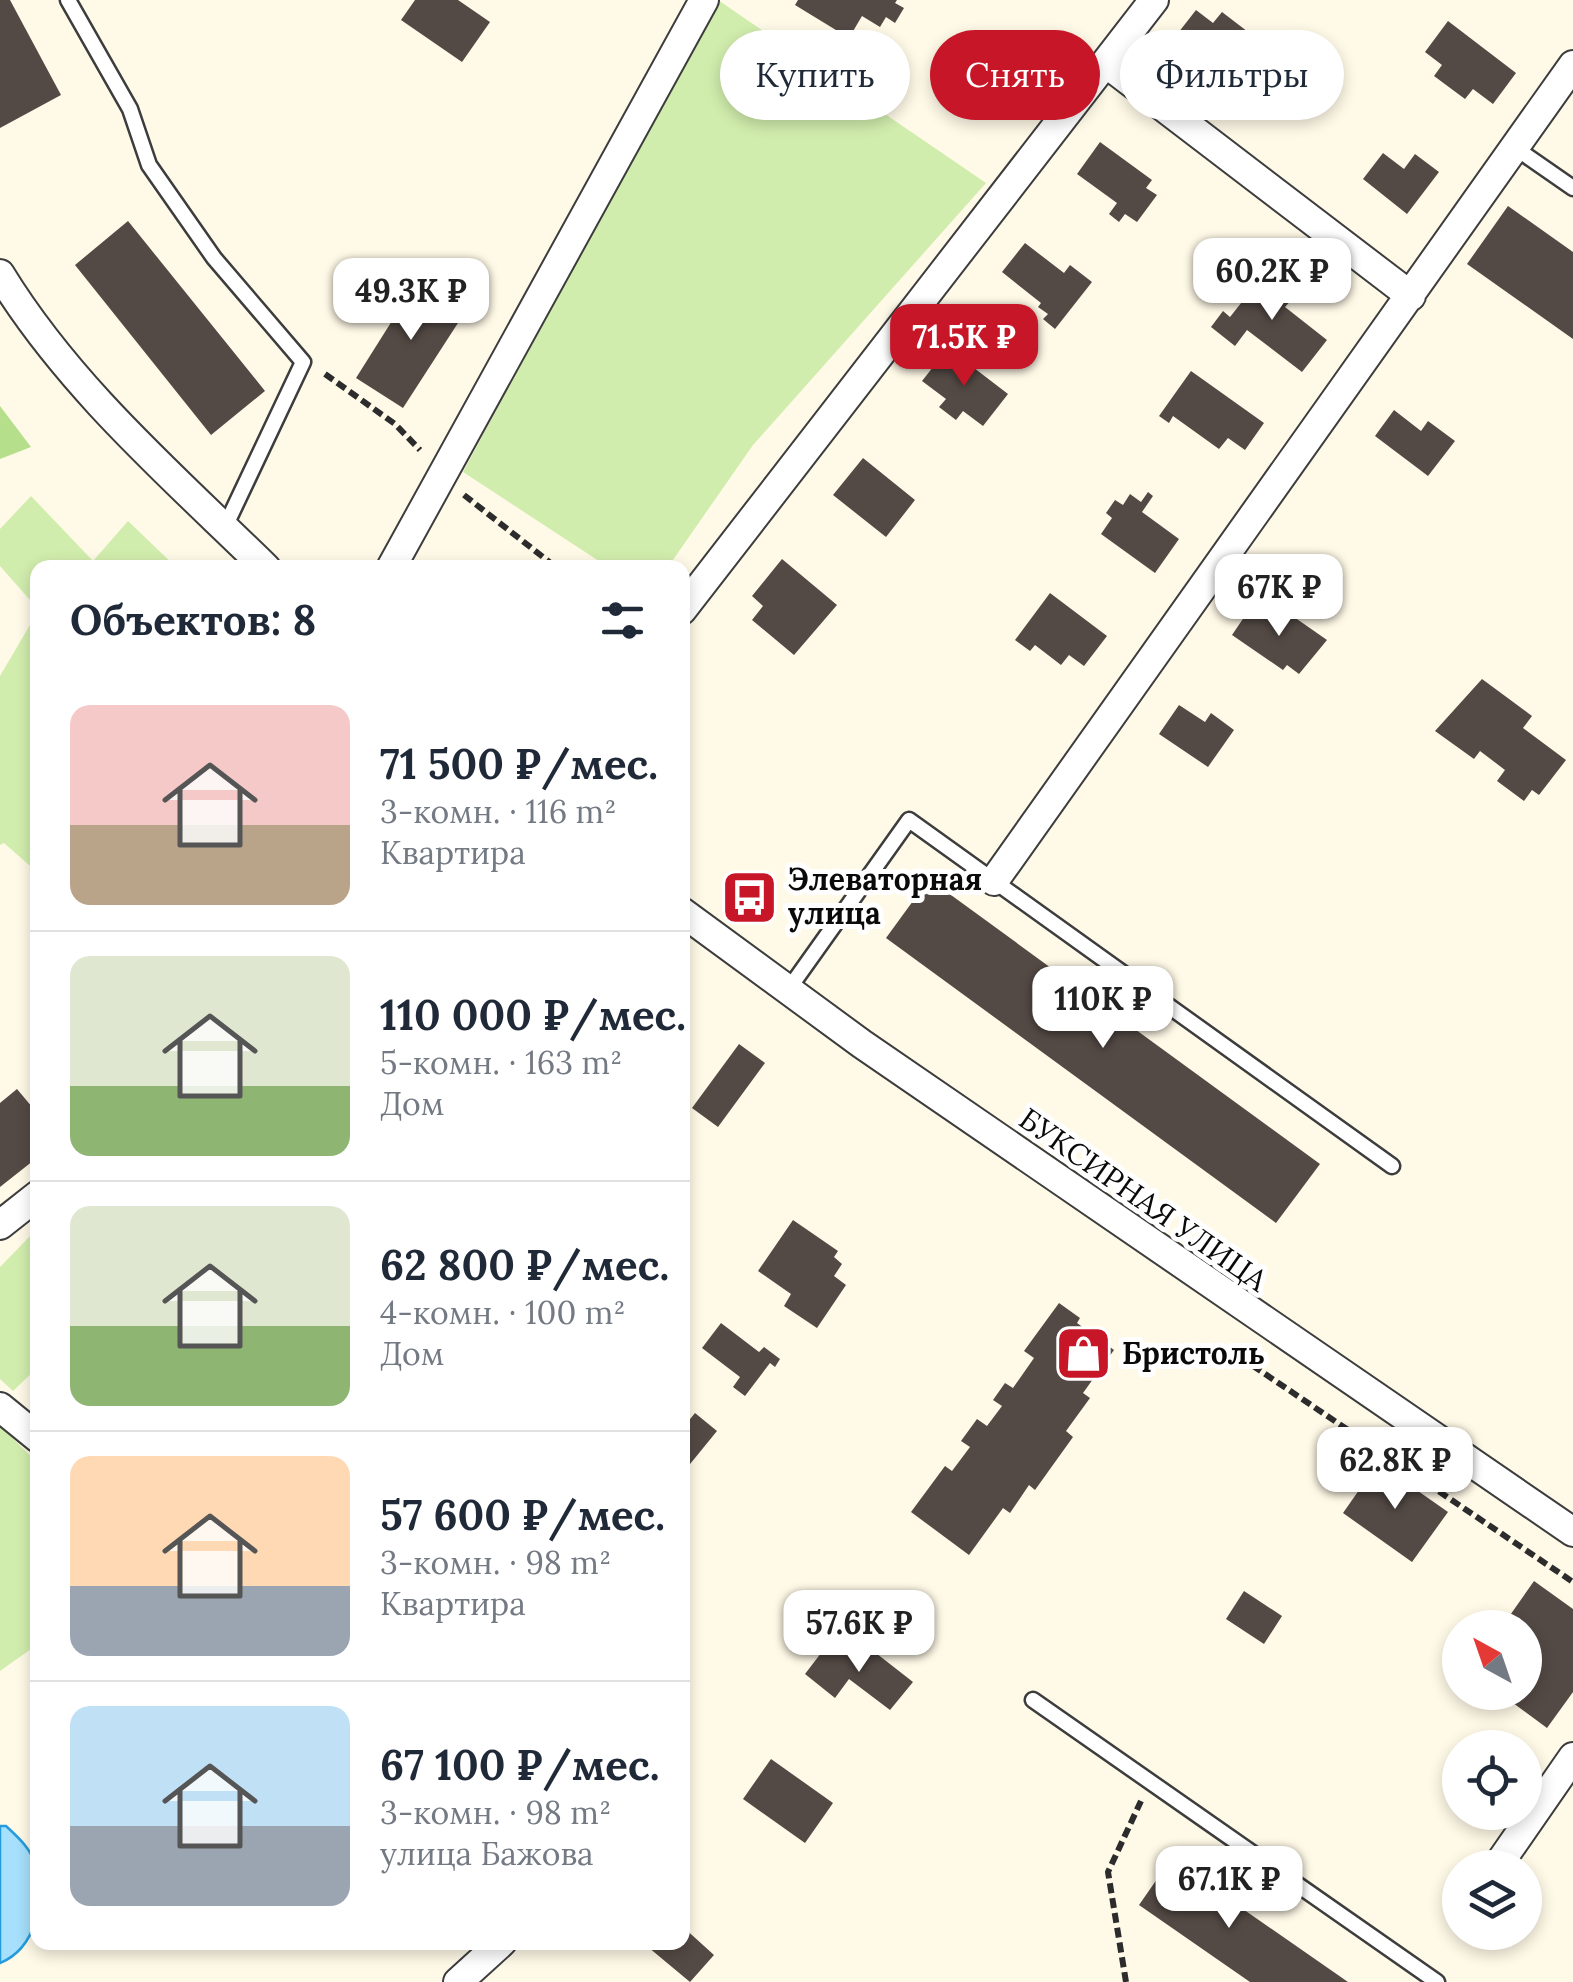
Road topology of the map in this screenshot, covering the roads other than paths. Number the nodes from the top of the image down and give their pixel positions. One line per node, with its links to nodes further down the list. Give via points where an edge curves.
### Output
1 (68, 0): 10 (lane, via 130,109 149,166 214,258 303,362)
2 (704, 0): 12 (street)
3 (1154, 0): 4 (street)
4 (1106, 63): 9 (street); 13 (street)
5 (1573, 65): 6 (street)
6 (1514, 148): 7 (lane); 9 (street)
7 (1573, 188)
8 (0, 274): 10 (street, via 90,394)
9 (1410, 296): 14 (street)
10 (225, 527): 11 (street)
11 (258, 560)
12 (395, 560)
13 (690, 600)
14 (994, 881): 16 (lane, via 909,820); 17 (lane)
15 (690, 918): 16 (street, БУКСИРНАЯ УЛИЦА)
16 (788, 990): 22 (street, БУКСИРНАЯ УЛИЦА)
17 (1392, 1166)
18 (30, 1201): 19 (street)
19 (0, 1225)
20 (0, 1407): 21 (street)
21 (30, 1431)
22 (1573, 1532)
23 (1033, 1700): 28 (lane)
24 (1573, 1756): 25 (street)
25 (1508, 1850)
26 (493, 1950): 27 (street)
27 (458, 1982)
28 (1437, 1982)

